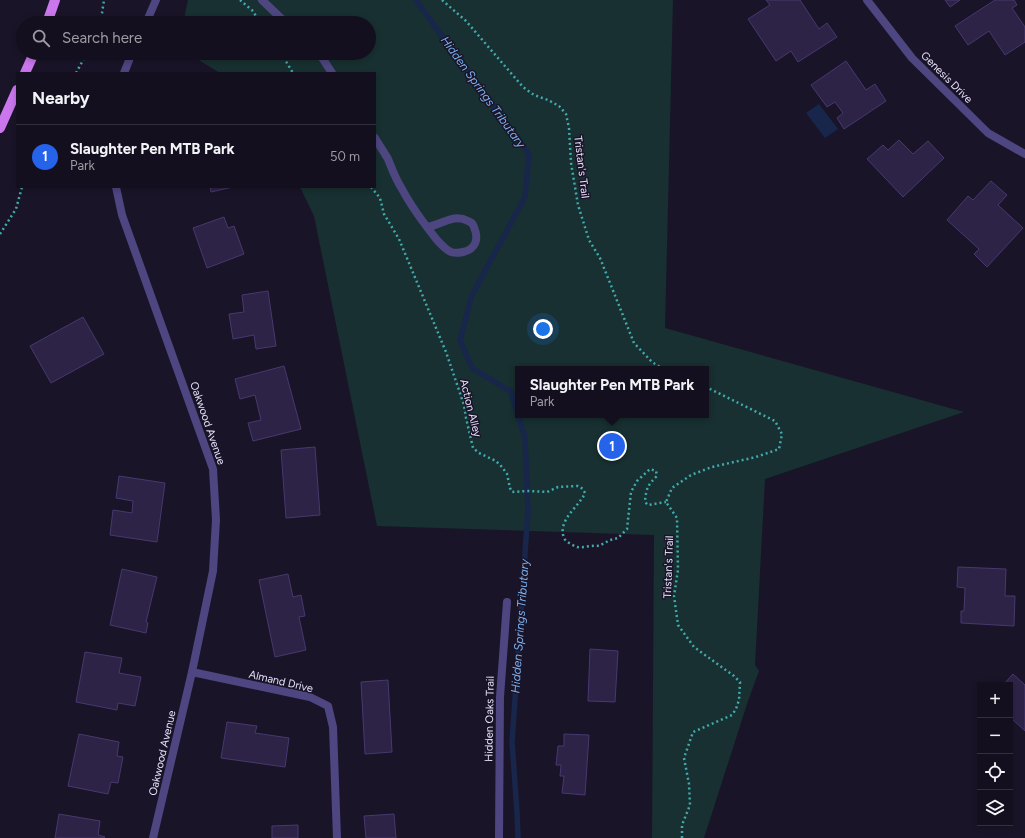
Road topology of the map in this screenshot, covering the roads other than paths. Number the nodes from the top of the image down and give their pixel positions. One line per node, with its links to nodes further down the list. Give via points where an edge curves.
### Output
1 (55, 0): 5 (main road)
2 (156, 0): 6 (street)
3 (262, 0): 7 (street)
4 (867, 0): 17 (street, Genesis Drive, via 912,58 988,133)
5 (49, 16)
6 (149, 16)
7 (279, 16)
8 (31, 60): 11 (main road)
9 (129, 60): 12 (street)
10 (324, 60): 13 (street)
11 (25, 72)
12 (124, 72)
13 (331, 72)
14 (16, 92): 15 (main road)
15 (0, 128)
16 (376, 140): 19 (street, via 402,189)
17 (1025, 154)
18 (116, 188): 21 (street, Oakwood Avenue, via 122,215 213,469 216,520 213,571)
19 (427, 226): 19 (street, via 437,240 451,252 464,252 475,245 475,228 473,223 466,220 450,218)
20 (507, 602): 24 (street, Hidden Oaks Trail, via 500,697)
21 (192, 672): 22 (street, Oakwood Avenue); 23 (street, Almand Drive, via 310,697 328,706 333,727)
22 (153, 838)
23 (337, 838)
24 (499, 838)

